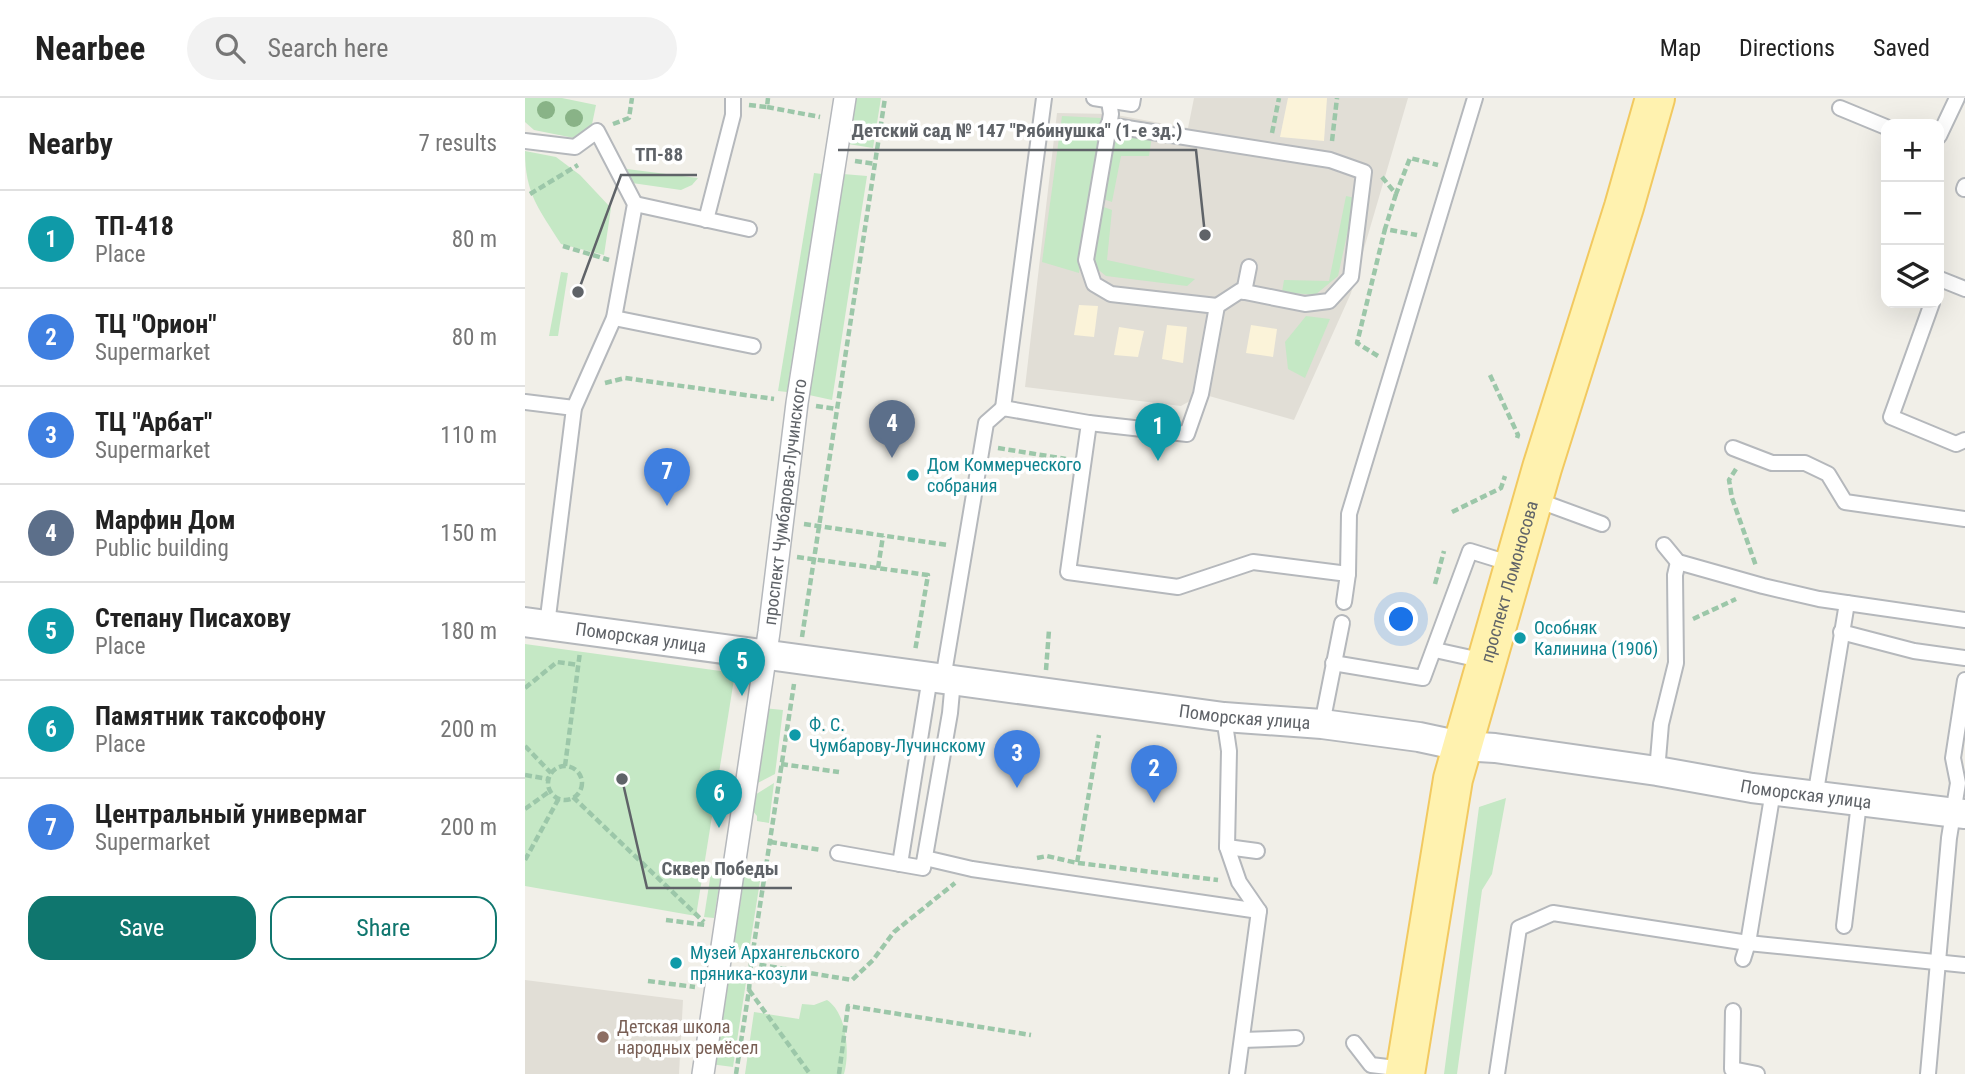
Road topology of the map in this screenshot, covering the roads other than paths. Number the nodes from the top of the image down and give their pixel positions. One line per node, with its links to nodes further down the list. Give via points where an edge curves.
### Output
1 (733, 98): 16 (lane, via 733,115)
2 (845, 98): 46 (street, проспект Чумбарова-Лучинского, via 797,403)
3 (1044, 98): 28 (lane)
4 (1094, 98): 9 (lane)
5 (1133, 98): 9 (lane, via 1132,104)
6 (1475, 98): 38 (lane, via 1349,514)
7 (1655, 98): 32 (main road, проспект Ломоносова, via 1629,208)
8 (1957, 98): 13 (lane)
9 (1109, 100): 11 (lane)
10 (1840, 108): 12 (lane)
11 (1108, 125): 21 (lane, via 1329,160 1364,172 1351,277 1329,301 1305,304); 22 (lane, via 1086,260 1094,284 1111,294)
12 (1881, 125)
13 (1944, 125)
14 (525, 141): 15 (lane, via 575,147 597,131)
15 (635, 204): 16 (lane); 24 (lane)
16 (706, 219): 17 (lane)
17 (749, 229)
18 (1249, 267): 21 (lane)
19 (1944, 281): 20 (lane)
20 (1965, 289)
21 (1244, 292): 22 (lane)
22 (1217, 306): 29 (lane, via 1201,394 1187,434)
23 (1930, 308): 30 (lane, via 1891,417 1956,444)
24 (614, 318): 25 (lane); 27 (lane)
25 (753, 346)
26 (525, 402): 27 (lane)
27 (574, 408): 43 (lane)
28 (1003, 408): 29 (lane); 50 (lane, via 986,423 966,548)
29 (1089, 423): 38 (lane, via 1068,572 1178,587 1253,562)
30 (1965, 440)
31 (1733, 448): 33 (lane, via 1772,463 1805,463 1817,468 1828,474 1845,502)
32 (1519, 487): 34 (lane); 37 (main road, проспект Ломоносова)
33 (1965, 519)
34 (1602, 524)
35 (1664, 545): 36 (lane)
36 (1678, 562): 40 (lane); 55 (lane, via 1676,663 1661,724)
37 (1515, 565): 45 (lane, via 1470,551); 48 (main road, проспект Ломоносова)
38 (1348, 574): 39 (lane)
39 (1344, 602)
40 (1847, 603): 41 (lane); 44 (lane)
41 (1965, 620)
42 (1342, 623): 49 (lane)
43 (536, 624): 46 (street, Поморская улица)
44 (1841, 632): 47 (lane); 57 (lane)
45 (1435, 650): 48 (lane); 49 (lane, via 1423,678)
46 (766, 653): 50 (street, Поморская улица); 76 (street, проспект Чумбарова-Лучинского)
47 (1965, 659)
48 (1485, 661): 54 (main road, проспект Ломоносова)
49 (1333, 663): 53 (lane)
50 (935, 672): 52 (street, Поморская улица); 63 (lane, via 950,713); 64 (lane)
51 (1965, 680): 59 (lane, via 1953,758)
52 (1224, 717): 53 (street, Поморская улица); 60 (lane, via 1229,751)
53 (1322, 724): 54 (street, Поморская улица)
54 (1461, 746): 55 (street, Поморская улица); 75 (main road, проспект Ломоносова)
55 (1657, 771): 56 (street, Поморская улица)
56 (1773, 791): 57 (street, Поморская улица); 67 (lane)
57 (1815, 797): 58 (street, Поморская улица)
58 (1859, 803): 59 (street, Поморская улица); 66 (lane)
59 (1959, 813): 69 (lane)
60 (1227, 847): 61 (lane); 65 (lane, via 1239,882)
61 (1257, 851)
62 (838, 853): 64 (lane)
63 (925, 858): 64 (lane, via 923,868); 65 (lane)
64 (900, 864)
65 (1259, 911): 73 (lane)
66 (1844, 926)
67 (1748, 943): 68 (lane); 69 (lane); 78 (lane, via 1553,913 1519,928)
68 (1743, 959)
69 (1938, 962): 70 (lane); 80 (lane)
70 (1965, 965)
71 (1733, 1012): 79 (lane, via 1732,1069)
72 (1296, 1038): 73 (lane)
73 (1242, 1040): 77 (lane)
74 (1354, 1043): 75 (lane, via 1371,1065)
75 (1405, 1072)
76 (703, 1074)
77 (1237, 1074)
78 (1497, 1074)
79 (1757, 1074)
80 (1928, 1074)

